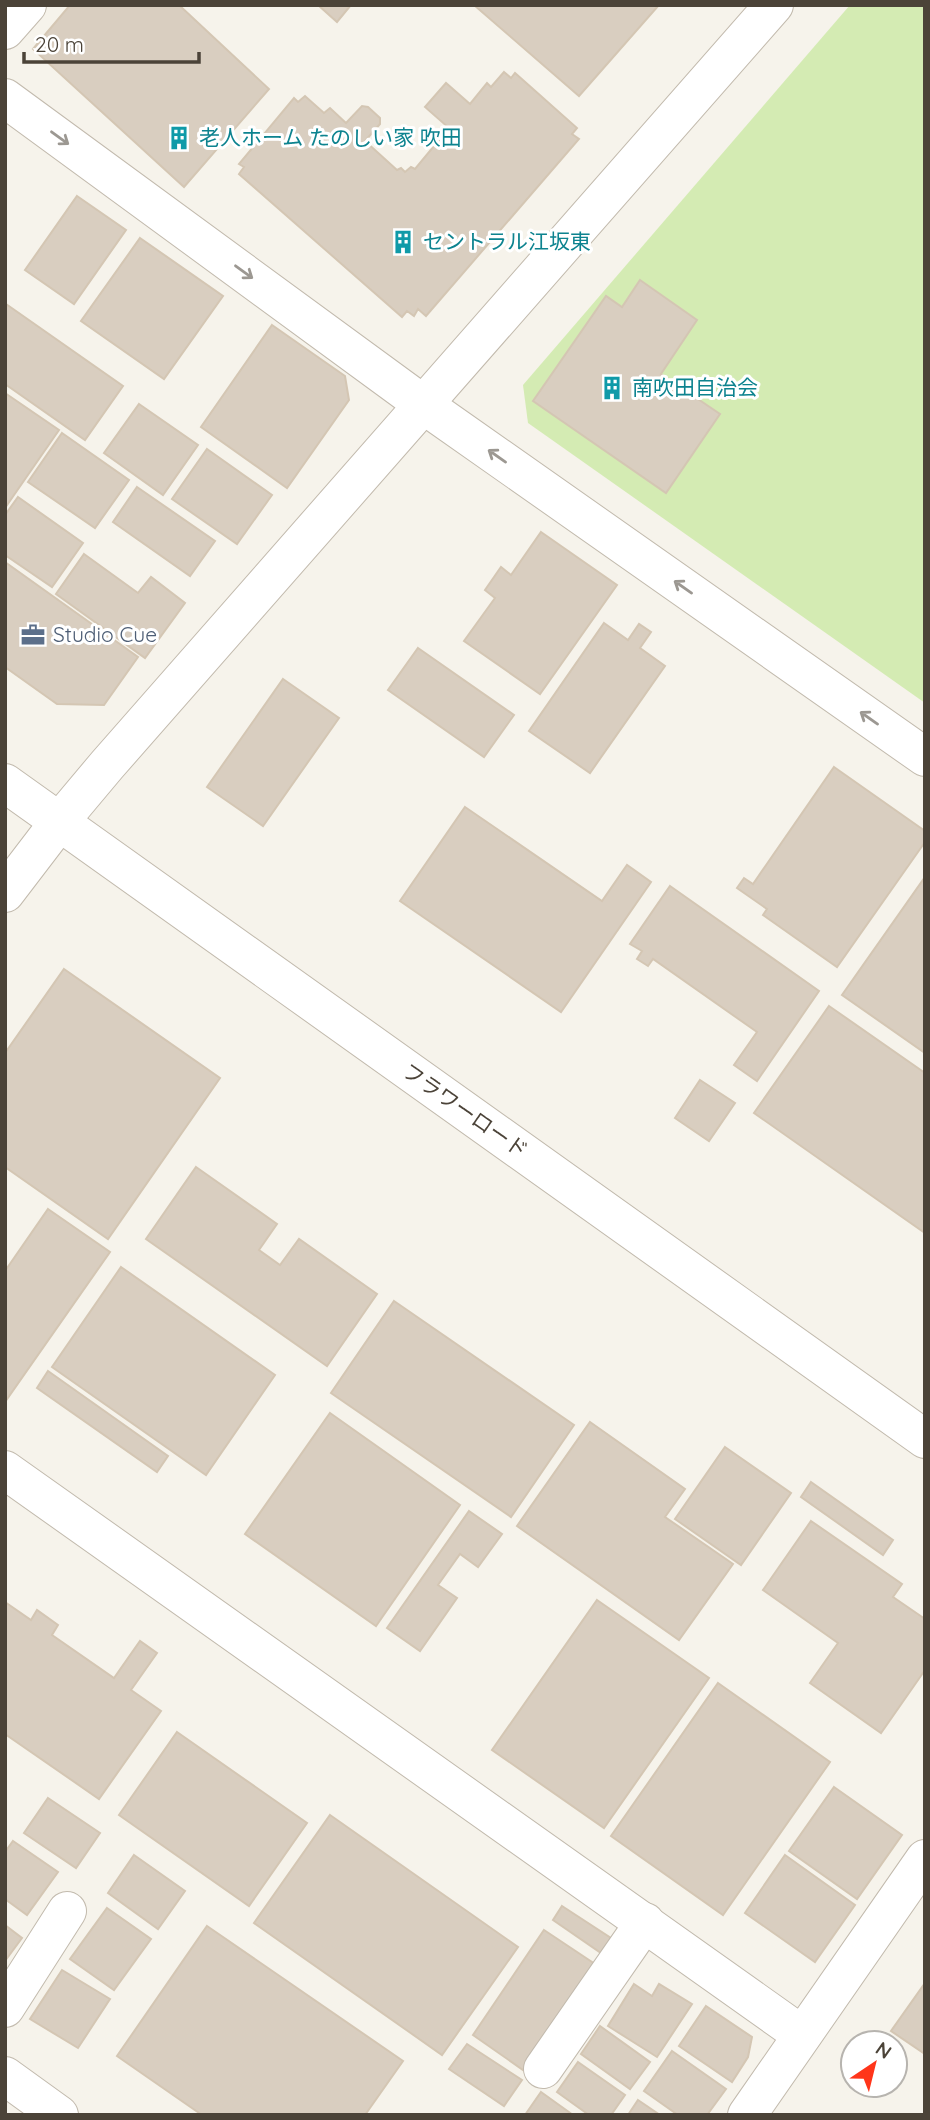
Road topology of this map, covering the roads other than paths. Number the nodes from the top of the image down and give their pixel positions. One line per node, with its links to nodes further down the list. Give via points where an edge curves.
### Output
1 (26, 5): 3 (street)
2 (774, 5): 5 (street)
3 (5, 30)
4 (5, 98): 5 (street, one-way to 5)
5 (424, 405): 6 (street, one-way to 5); 8 (street)
6 (925, 757)
7 (5, 783): 8 (street, フラワーロード)
8 (60, 821): 9 (street); 10 (street, フラワーロード)
9 (5, 893)
10 (925, 1439)
11 (5, 1470): 14 (street)
12 (925, 1859): 16 (street)
13 (67, 1911): 15 (street)
14 (645, 1922): 16 (street); 17 (street)
15 (5, 2008)
16 (802, 2035): 20 (street)
17 (543, 2069)
18 (5, 2076): 19 (street)
19 (59, 2115)
20 (747, 2115)

